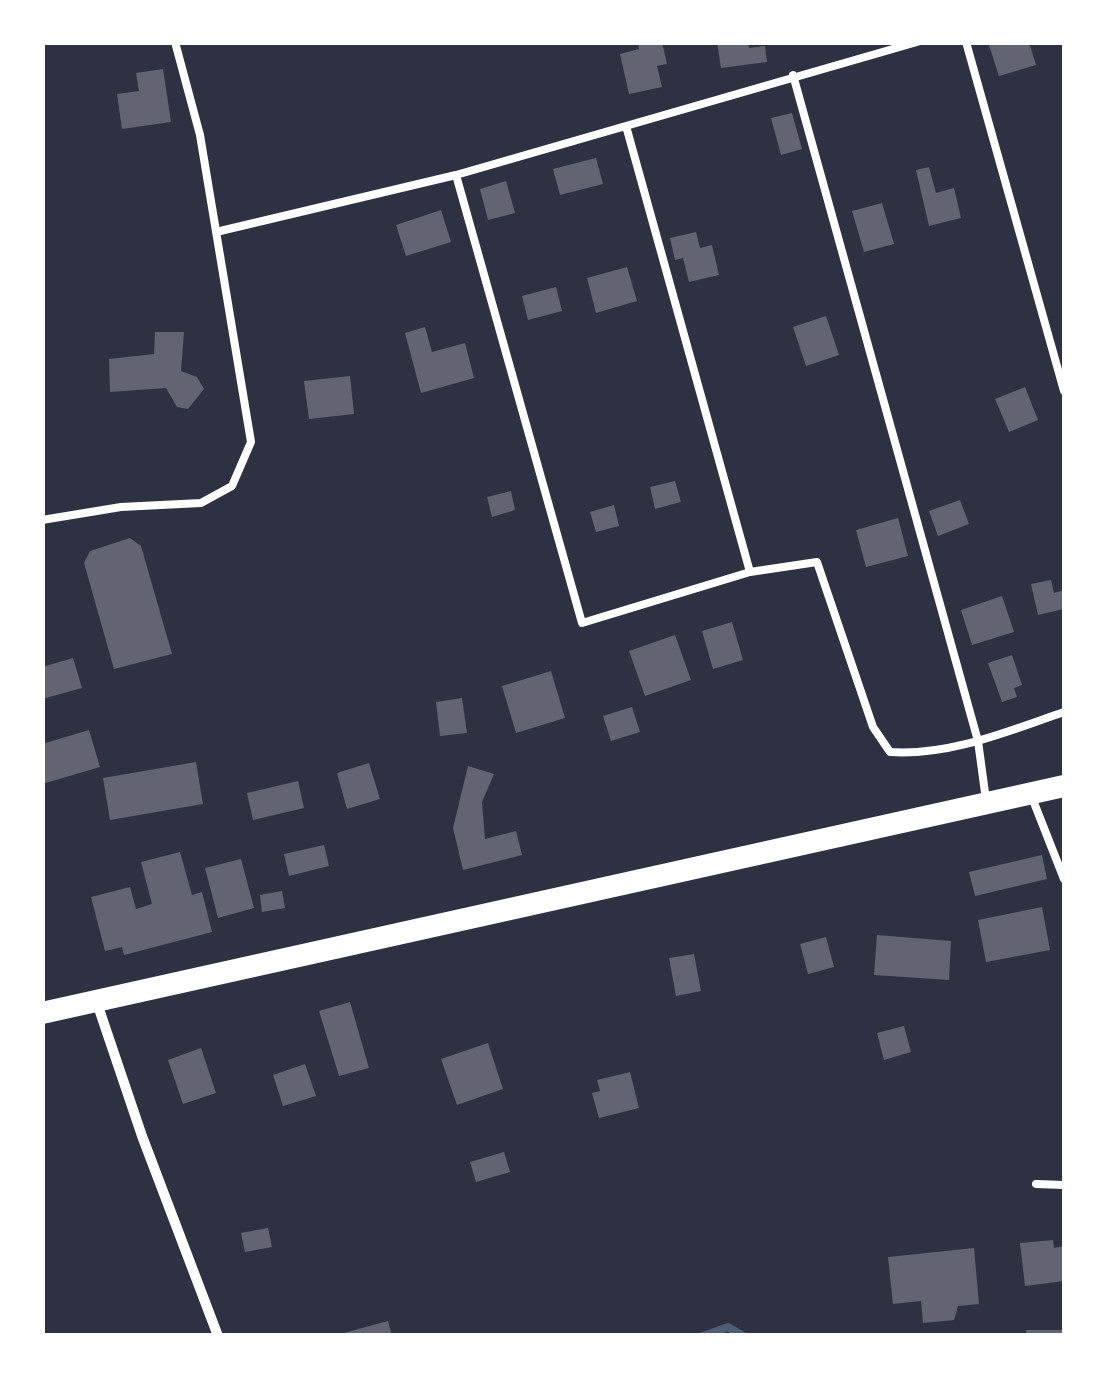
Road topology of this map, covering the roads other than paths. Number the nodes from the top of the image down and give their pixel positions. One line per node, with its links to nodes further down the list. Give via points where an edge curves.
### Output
1 (175, 42): 7 (lane)
2 (917, 42): 4 (lane)
3 (966, 42): 8 (lane)
4 (792, 75): 5 (lane); 12 (lane)
5 (626, 126): 6 (lane); 10 (lane)
6 (456, 175): 7 (lane); 10 (lane, via 582,623)
7 (216, 232): 9 (lane, via 251,442 232,486 201,504 121,507)
8 (1064, 392)
9 (42, 520)
10 (750, 572): 12 (lane, via 817,562 873,727 890,752)
11 (1064, 712): 12 (lane)
12 (978, 742): 15 (lane)
13 (1064, 786): 14 (main road)
14 (1030, 794): 15 (main road); 16 (lane)
15 (986, 805): 17 (main road)
16 (1064, 879)
17 (97, 1002): 18 (main road); 21 (street)
18 (42, 1013)
19 (1036, 1184): 20 (lane)
20 (1064, 1186)
21 (218, 1336)

